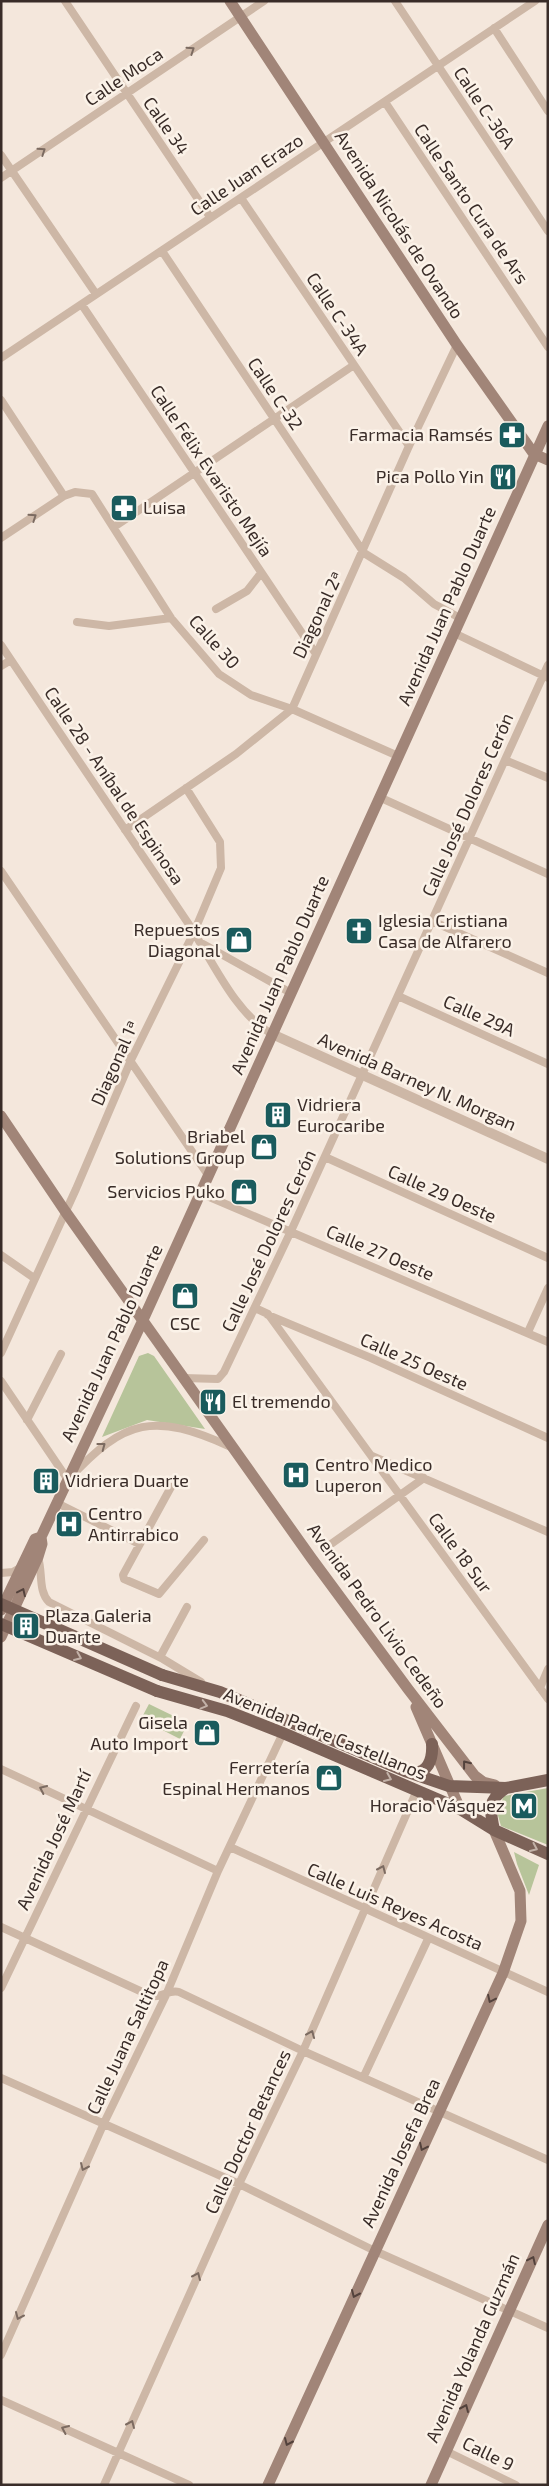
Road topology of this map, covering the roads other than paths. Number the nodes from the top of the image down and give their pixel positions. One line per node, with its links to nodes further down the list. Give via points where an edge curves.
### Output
1 (64, 1): 9 (street, Calle 34)
2 (230, 1): 6 (main road, Avenida Nicolás de Ovando)
3 (264, 1): 6 (street, Calle Moca)
4 (535, 1): 7 (street, Calle Juan Erazo)
5 (398, 2): 8 (street, Calle C-36A)
6 (240, 17): 9 (street, Calle Moca, one-way to 6); 12 (main road, Avenida Nicolás de Ovando)
7 (494, 28): 8 (street, Calle Juan Erazo); 11 (street)
8 (439, 67): 10 (street, Calle Juan Erazo); 18 (street, Calle C-36A)
9 (126, 94): 14 (street, Calle Moca, one-way to 9); 17 (street, Calle 34)
10 (385, 102): 12 (street, Calle Juan Erazo); 23 (street, Calle Santo Cura de Ars)
11 (548, 111)
12 (323, 142): 16 (street, Calle Juan Erazo); 22 (main road, Avenida Nicolás de Ovando)
13 (1, 156): 14 (street)
14 (12, 171): 15 (street, Calle Moca); 20 (street)
15 (1, 178)
16 (241, 198): 17 (street, Calle Juan Erazo); 25 (street, Calle C-34A)
17 (210, 217): 19 (street, Calle Juan Erazo)
18 (548, 231)
19 (162, 251): 20 (street, Calle Juan Erazo); 27 (street, Calle C-32)
20 (96, 294): 21 (street, Calle Juan Erazo)
21 (82, 304): 24 (street, Calle Juan Erazo); 32 (street, Calle Félix Evaristo Mejía)
22 (457, 345): 29 (street, Diagonal 2ª); 30 (main road, Avenida Nicolás de Ovando)
23 (548, 347)
24 (1, 358)
25 (354, 366): 27 (street); 29 (street, Calle C-34A)
26 (1, 400): 33 (street)
27 (274, 420): 32 (street); 36 (street, Calle C-32)
28 (548, 426): 30 (main road, Avenida Juan Pablo Duarte)
29 (409, 446): 36 (street, Diagonal 2ª)
30 (534, 454): 31 (main road); 40 (main road, Avenida Juan Pablo Duarte)
31 (548, 460)
32 (194, 473): 34 (street); 37 (street, Calle Félix Evaristo Mejía)
33 (64, 496): 34 (street, Calle 30, via 75,492 92,494); 35 (street, one-way to 33)
34 (114, 527): 39 (street, Calle 30)
35 (1, 538)
36 (364, 552): 40 (street, via 404,578 434,604); 44 (street, Diagonal 2ª)
37 (260, 573): 38 (street, via 247,591); 44 (street, Calle Félix Evaristo Mejía)
38 (216, 609)
39 (171, 618): 41 (street, via 109,626); 49 (street, Calle 30, via 219,674 251,695)
40 (460, 618): 42 (main road, Avenida Juan Pablo Duarte)
41 (77, 622)
42 (454, 633): 48 (street); 50 (main road, Avenida Juan Pablo Duarte)
43 (1, 645): 45 (street, Calle 28 - Aníbal de Espinosa)
44 (316, 654): 49 (street, Diagonal 2ª)
45 (11, 660): 47 (street); 55 (street, Calle 28 - Aníbal de Espinosa)
46 (548, 665): 48 (street, Calle José Dolores Cerón)
47 (1, 666)
48 (545, 677): 51 (street, Calle José Dolores Cerón)
49 (292, 709): 50 (street, Calle 30); 53 (street, Diagonal 2ª, via 236,754)
50 (398, 756): 54 (main road, Avenida Juan Pablo Duarte)
51 (505, 760): 52 (street); 56 (street, Calle José Dolores Cerón)
52 (548, 778)
53 (186, 788): 55 (street, Diagonal 2ª); 60 (street, Diagonal 1ª, via 220,842 222,855 221,868)
54 (379, 797): 56 (street); 63 (main road, Avenida Juan Pablo Duarte)
55 (125, 830): 60 (street, Calle 28 - Aníbal de Espinosa)
56 (469, 838): 58 (street); 59 (street, Calle José Dolores Cerón)
57 (1, 871): 66 (street)
58 (548, 874)
59 (432, 920): 62 (street); 64 (street, Calle José Dolores Cerón)
60 (194, 932): 61 (street, Calle 28 - Aníbal de Espinosa); 66 (street, Diagonal 1ª)
61 (201, 944): 63 (street); 65 (street, Calle 28 - Aníbal de Espinosa, via 247,1014)
62 (548, 973)
63 (291, 993): 65 (main road, Avenida Juan Pablo Duarte)
64 (398, 996): 67 (street, Calle 29A); 68 (street, Calle José Dolores Cerón)
65 (272, 1034): 68 (street, Avenida Barney N. Morgan); 72 (main road, Avenida Juan Pablo Duarte)
66 (131, 1060): 72 (street); 74 (street, Diagonal 1ª)
67 (548, 1064)
68 (362, 1075): 70 (street, Calle José Dolores Cerón); 71 (street, Avenida Barney N. Morgan)
69 (1, 1116): 74 (main road, Avenida Pedro Livio Cedeño)
70 (325, 1156): 75 (street, Calle José Dolores Cerón); 77 (street, Calle 29 Oeste)
71 (548, 1159)
72 (208, 1175): 73 (main road, Avenida Juan Pablo Duarte)
73 (200, 1193): 75 (street, Calle 27 Oeste); 82 (main road, Avenida Juan Pablo Duarte)
74 (64, 1211): 78 (street, Diagonal 1ª); 82 (main road, Avenida Pedro Livio Cedeño)
75 (291, 1231): 80 (street, Calle José Dolores Cerón); 83 (street, Calle 27 Oeste)
76 (1, 1255): 78 (street)
77 (548, 1258)
78 (34, 1278): 85 (street, Diagonal 1ª)
79 (548, 1288): 83 (street)
80 (255, 1308): 81 (street, Calle 18 Sur); 87 (street, Calle José Dolores Cerón, via 218,1379)
81 (268, 1314): 90 (street, Calle 25 Oeste); 92 (street, Calle 18 Sur)
82 (143, 1320): 87 (main road, Avenida Pedro Livio Cedeño); 94 (main road, Avenida Juan Pablo Duarte)
83 (528, 1332): 84 (street, Calle 27 Oeste)
84 (548, 1342)
85 (1, 1354)
86 (61, 1354): 89 (street)
87 (184, 1378): 91 (main road, Avenida Pedro Livio Cedeño)
88 (1, 1381): 89 (street)
89 (27, 1420): 94 (street)
90 (548, 1438)
91 (234, 1448): 94 (street, one-way to 91, via 91,1454 117,1435 148,1425 192,1431); 114 (main road, Avenida Pedro Livio Cedeño)
92 (370, 1455): 93 (street); 96 (street, Calle 18 Sur)
93 (424, 1478): 96 (street); 98 (street)
94 (68, 1480): 97 (main road, Avenida Juan Pablo Duarte)
95 (171, 1487): 101 (street)
96 (400, 1495): 102 (street); 113 (street, Calle 18 Sur)
97 (57, 1503): 99 (main road, Avenida Juan Pablo Duarte); 101 (street)
98 (548, 1532)
99 (41, 1537): 103 (main road, Avenida Juan Pablo Duarte); 104 (main road, Avenida Juan Pablo Duarte, via 35,1539)
100 (204, 1540): 101 (street, via 158,1594 123,1578)
101 (139, 1544)
102 (324, 1549)
103 (38, 1557): 110 (main road, Avenida Juan Pablo Duarte, one-way to 103); 111 (street, via 42,1570 42,1593 49,1602)
104 (20, 1568): 105 (street); 108 (main road, Avenida Juan Pablo Duarte)
105 (1, 1573)
106 (1, 1604): 115 (main road, Avenida Padre Castellanos, bridge, via 162,1675)
107 (188, 1607): 111 (street)
108 (1, 1610)
109 (1, 1624): 118 (main road, Avenida Padre Castellanos, one-way to 118, bridge, via 158,1691 227,1711)
110 (1, 1637)
111 (160, 1657): 115 (street)
112 (548, 1669): 113 (street)
113 (540, 1688): 116 (street, Calle 18 Sur)
114 (408, 1689): 119 (main road); 124 (main road, Avenida Pedro Livio Cedeño, one-way to 114, via 483,1782 475,1776)
115 (220, 1692): 121 (main road, Avenida Padre Castellanos)
116 (548, 1699)
117 (136, 1706): 126 (street, Avenida José Martí)
118 (284, 1733): 125 (main road, Avenida Padre Castellanos, one-way to 125); 129 (street, Calle Juana Saltitopa)
119 (432, 1744): 121 (main road, via 430,1764 418,1772); 123 (main road)
120 (1, 1769): 126 (street, one-way to 120)
121 (404, 1771): 123 (main road, Avenida Padre Castellanos)
122 (547, 1780): 124 (main road, Avenida Padre Castellanos)
123 (449, 1786): 124 (main road, Avenida Padre Castellanos); 127 (main road)
124 (506, 1788): 128 (main road, via 496,1794 490,1810)
125 (417, 1790): 127 (main road, Avenida Padre Castellanos); 132 (street, Calle Doctor Betances, one-way to 125)
126 (85, 1808): 131 (street); 134 (street, Avenida José Martí)
127 (460, 1809): 128 (main road, Avenida Padre Castellanos)
128 (494, 1830): 130 (main road, Avenida Padre Castellanos, one-way to 130); 136 (main road, Avenida Josefa Brea, via 520,1891 521,1921)
129 (230, 1847): 131 (street, Calle Juana Saltitopa); 132 (street, Calle Luis Reyes Acosta)
130 (548, 1854)
131 (218, 1871): 139 (street, Calle Juana Saltitopa)
132 (364, 1910): 135 (street, Calle Luis Reyes Acosta); 140 (street, Calle Doctor Betances, one-way to 132)
133 (1, 1927): 134 (street)
134 (24, 1937): 137 (street, Avenida José Martí); 139 (street, via 151,1996)
135 (428, 1939): 136 (street, Calle Luis Reyes Acosta); 141 (street)
136 (503, 1973): 138 (street, Calle Luis Reyes Acosta); 143 (main road, Avenida Josefa Brea, one-way to 143)
137 (1, 1988)
138 (548, 1992)
139 (166, 1995): 140 (street, via 171,1991 179,1992); 144 (street, Calle Juana Saltitopa)
140 (303, 2051): 141 (street); 146 (street, Calle Doctor Betances)
141 (364, 2076): 143 (street)
142 (1, 2078): 144 (street)
143 (440, 2111): 145 (street); 148 (main road, Avenida Josefa Brea, one-way to 148)
144 (104, 2122): 146 (street); 151 (street, Calle Juana Saltitopa, one-way to 151)
145 (548, 2160)
146 (238, 2184): 148 (street); 154 (street, Calle Doctor Betances, one-way to 146)
147 (548, 2225): 149 (main road, Avenida Yolanda Guzmán, one-way to 147)
148 (374, 2250): 149 (street); 157 (main road, Avenida Josefa Brea, one-way to 157)
149 (508, 2310): 150 (street); 153 (main road, Avenida Yolanda Guzmán, one-way to 149)
150 (548, 2328)
151 (1, 2355)
152 (1, 2400): 154 (street, one-way to 152)
153 (446, 2451): 158 (main road, Avenida Yolanda Guzmán); 159 (street, Calle 9)
154 (118, 2452): 155 (street, Calle Doctor Betances); 156 (street)
155 (104, 2485)
156 (189, 2485)
157 (268, 2485)
158 (431, 2485)
159 (516, 2485)

